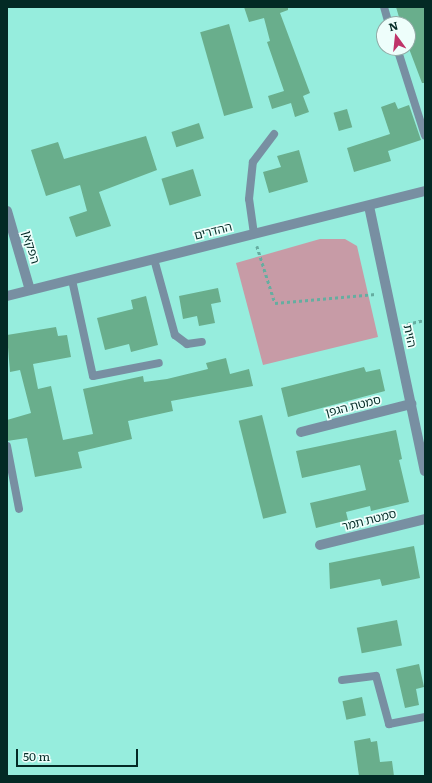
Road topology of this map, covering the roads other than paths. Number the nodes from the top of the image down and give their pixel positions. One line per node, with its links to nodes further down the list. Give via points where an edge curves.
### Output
1 (400, 56): 3 (lane)
2 (274, 134): 7 (lane, via 253,162 249,193)
3 (425, 136)
4 (425, 192): 5 (street, ההדרים)
5 (369, 206): 7 (street, ההדרים); 14 (street, הזית)
6 (7, 211): 10 (street, הפקאן)
7 (254, 234): 8 (street, ההדרים)
8 (154, 259): 9 (street, ההדרים); 12 (lane, via 175,335 187,344)
9 (72, 280): 10 (street, ההדרים); 13 (lane, via 93,376)
10 (30, 290): 11 (street, ההדרים)
11 (7, 296)
12 (202, 342)
13 (159, 363)
14 (411, 404): 15 (street, סמטת הגפן); 17 (street, הזית)
15 (301, 432)
16 (7, 446): 18 (lane)
17 (425, 471)
18 (19, 509)
19 (425, 519): 20 (street, סמטת תמר)
20 (320, 545)
21 (342, 680): 22 (lane, via 376,676 389,724)
22 (425, 717)

